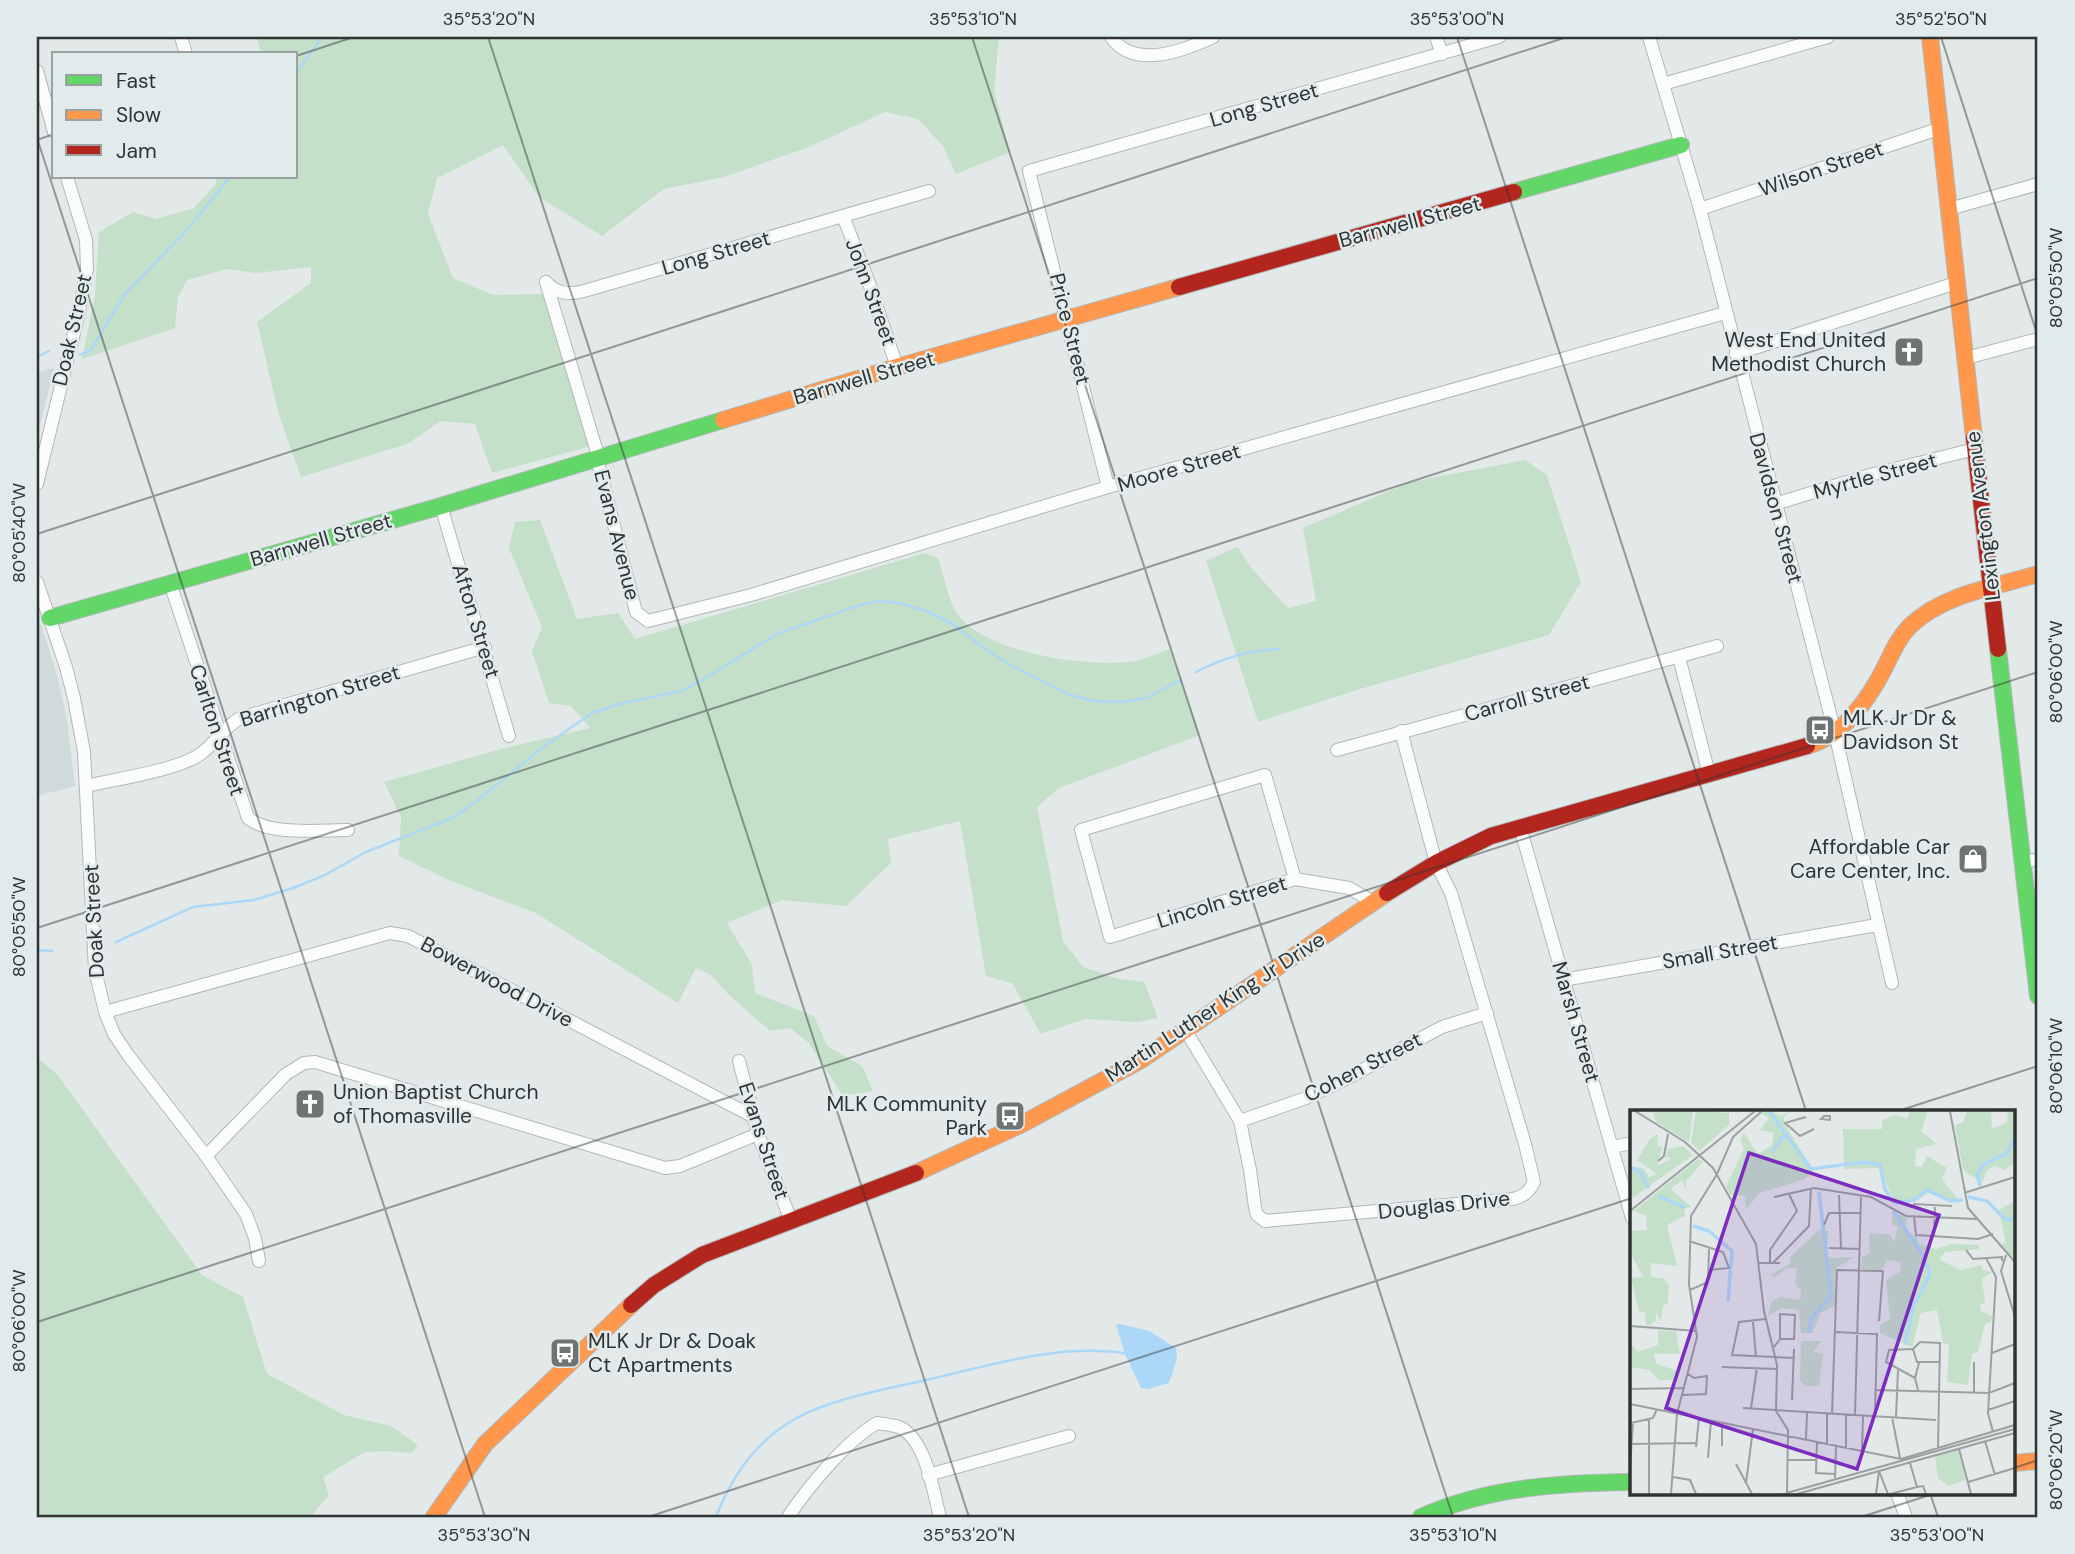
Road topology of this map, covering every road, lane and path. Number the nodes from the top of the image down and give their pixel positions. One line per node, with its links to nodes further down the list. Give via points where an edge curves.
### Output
1 (1111, 37): 2 (street, via 1126,51 1143,56)
2 (1213, 37)
3 (1436, 37): 8 (street)
4 (1499, 37): 8 (street, Long Street)
5 (1649, 37): 10 (street, Davidson Street)
6 (1828, 37): 10 (street)
7 (1930, 37): 12 (street, Lexington Avenue)
8 (1442, 54): 14 (street, Long Street)
9 (37, 71): 11 (street)
10 (1663, 84): 13 (street, Davidson Street)
11 (52, 125)
12 (1941, 128): 18 (street, Wilson Street); 19 (street, Lexington Avenue)
13 (1681, 145): 18 (street, Davidson Street); 24 (street, Barnwell Street)
14 (1029, 171): 24 (street, Price Street)
15 (68, 179): 31 (street, Doak Street, via 86,240 87,269)
16 (2038, 184): 19 (street)
17 (929, 191): 20 (street, Long Street)
18 (1700, 209): 23 (street, Davidson Street)
19 (1949, 209): 22 (street, Lexington Avenue)
20 (843, 216): 21 (street, Long Street, via 572,294); 28 (street, John Street)
21 (546, 282): 30 (street, Evans Avenue)
22 (1956, 283): 26 (street); 27 (street, Lexington Avenue)
23 (1726, 313): 26 (street, Davidson Street); 32 (street, Moore Street)
24 (1068, 321): 28 (street, Barnwell Street); 32 (street, Price Street)
25 (2038, 339): 27 (street)
26 (1736, 354): 33 (street, Davidson Street)
27 (1966, 358): 29 (street, Lexington Avenue)
28 (897, 367): 30 (street, Barnwell Street)
29 (1975, 449): 33 (street, Myrtle Street); 38 (street, Lexington Avenue)
30 (597, 459): 34 (street, Barnwell Street); 39 (street, Evans Avenue)
31 (37, 484)
32 (1108, 487): 39 (street, Moore Street, via 671,616 648,621)
33 (1775, 504): 45 (street, Davidson Street)
34 (441, 506): 37 (street, Barnwell Street); 42 (street, Afton Street)
35 (2038, 574): 38 (street, Martin Luther King Jr Drive)
36 (37, 582): 40 (street, Doak Street)
37 (170, 583): 40 (street, Barnwell Street); 46 (street, Carlton Street)
38 (1992, 589): 45 (street, Martin Luther King Jr Drive, via 1950,601 1911,624 1866,698); 53 (street, Lexington Avenue)
39 (636, 612)
40 (50, 618): 50 (street, Doak Street, via 74,698)
41 (1717, 646): 43 (street, Carroll Street)
42 (485, 647): 46 (street, Barrington Street, via 240,718); 47 (street, Afton Street)
43 (1679, 657): 44 (street, Carroll Street); 49 (street)
44 (1401, 731): 48 (street, Carroll Street); 54 (street, Douglas Drive)
45 (1835, 733): 49 (street, Martin Luther King Jr Drive, via 1814,744); 57 (street, Davidson Street)
46 (219, 736): 50 (street, Barrington Street, via 184,763); 52 (street, Carlton Street, via 242,807 257,825)
47 (509, 736)
48 (1337, 750)
49 (1709, 774): 51 (street, Martin Luther King Jr Drive)
50 (87, 786): 61 (street, Doak Street, via 95,970)
51 (1520, 827): 54 (street, Martin Luther King Jr Drive); 58 (street, Marsh Street)
52 (348, 830)
53 (2031, 861): 60 (street, Lexington Avenue)
54 (1436, 863): 56 (street, Martin Luther King Jr Drive); 62 (street, Douglas Drive, via 1451,893)
55 (1295, 879): 55 (street, Lincoln Street, via 1265,775 1081,830 1110,937); 56 (street, Lincoln Street, via 1349,888)
56 (1373, 902): 63 (street, Martin Luther King Jr Drive)
57 (1877, 925): 58 (street, Small Street); 59 (street, Davidson Street)
58 (1563, 980): 69 (street, Marsh Street)
59 (1892, 983)
60 (2038, 996)
61 (105, 1012): 65 (street, Bowerwood Drive, via 374,936 399,934); 70 (street, Doak Street, via 128,1055)
62 (1487, 1013): 66 (street, Cohen Street, via 1442,1027 1306,1098); 66 (street, Douglas Drive, via 1533,1173 1534,1182 1523,1196 1265,1221 1255,1208)
63 (1186, 1031): 66 (street, Douglas Drive); 72 (street, Martin Luther King Jr Drive, via 1141,1060 937,1165)
64 (739, 1061): 65 (street, Evans Street)
65 (752, 1116): 67 (street, Evans Street)
66 (1240, 1121)
67 (758, 1134): 70 (street, via 665,1168 315,1062 286,1074); 72 (street, Evans Street)
68 (1630, 1143): 69 (street)
69 (1612, 1147): 71 (street, Marsh Street)
70 (205, 1156): 73 (street, Doak Street, via 246,1214)
71 (1630, 1211)
72 (791, 1221): 81 (street, Martin Luther King Jr Drive, via 702,1255 654,1285 485,1444)
73 (259, 1261)
74 (1069, 1436): 77 (street)
75 (2038, 1461): 76 (street)
76 (2016, 1462)
77 (928, 1475): 82 (street, via 919,1445 909,1434 877,1423 856,1438); 83 (street)
78 (1630, 1482): 80 (street, via 1482,1495 1454,1502)
79 (1897, 1494): 84 (street)
80 (1430, 1515)
81 (434, 1517)
82 (788, 1517)
83 (940, 1517)
84 (1906, 1517)

